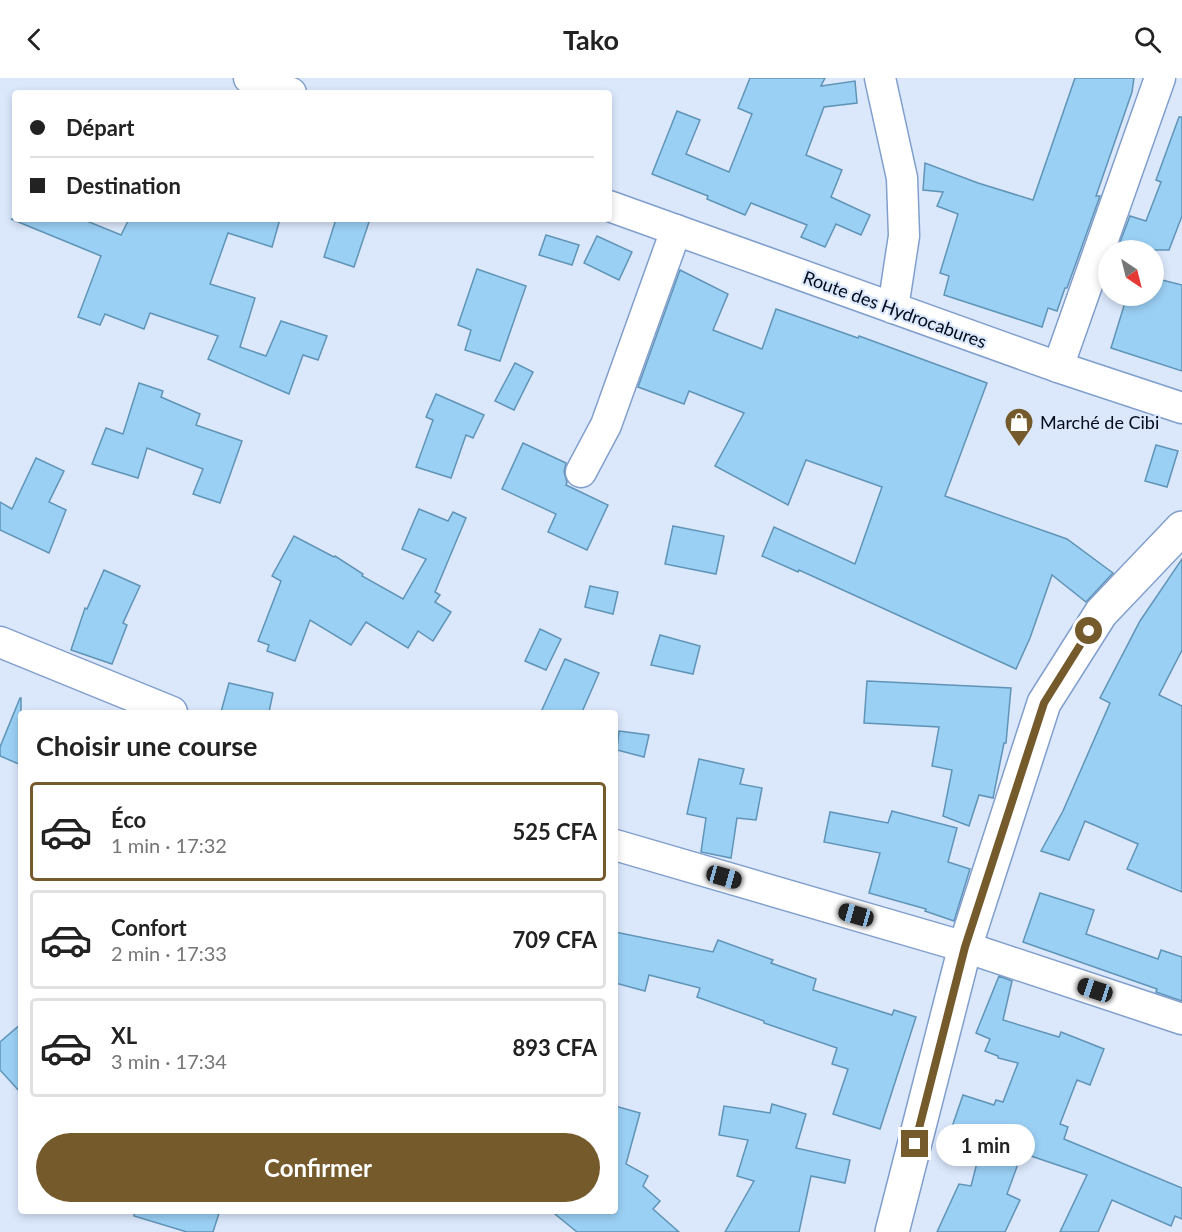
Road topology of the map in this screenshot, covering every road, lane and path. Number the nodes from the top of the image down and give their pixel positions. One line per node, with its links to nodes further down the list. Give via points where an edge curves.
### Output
1 (249, 78): 4 (street)
2 (880, 78): 7 (street, via 902,178 904,236)
3 (1160, 78): 8 (street)
4 (283, 90)
5 (612, 207): 6 (street, Route des Hydrocabures)
6 (676, 230): 7 (street, Route des Hydrocabures); 10 (street, via 606,425)
7 (893, 308): 8 (street, Route des Hydrocabures)
8 (1058, 367): 9 (street, Route des Hydrocabures)
9 (1182, 408)
10 (581, 472)
11 (1182, 528): 15 (street, via 1101,613 1044,703)
12 (0, 642): 13 (street)
13 (167, 710)
14 (618, 845): 15 (street)
15 (965, 947): 16 (street); 17 (street)
16 (1182, 1019)
17 (892, 1232)

